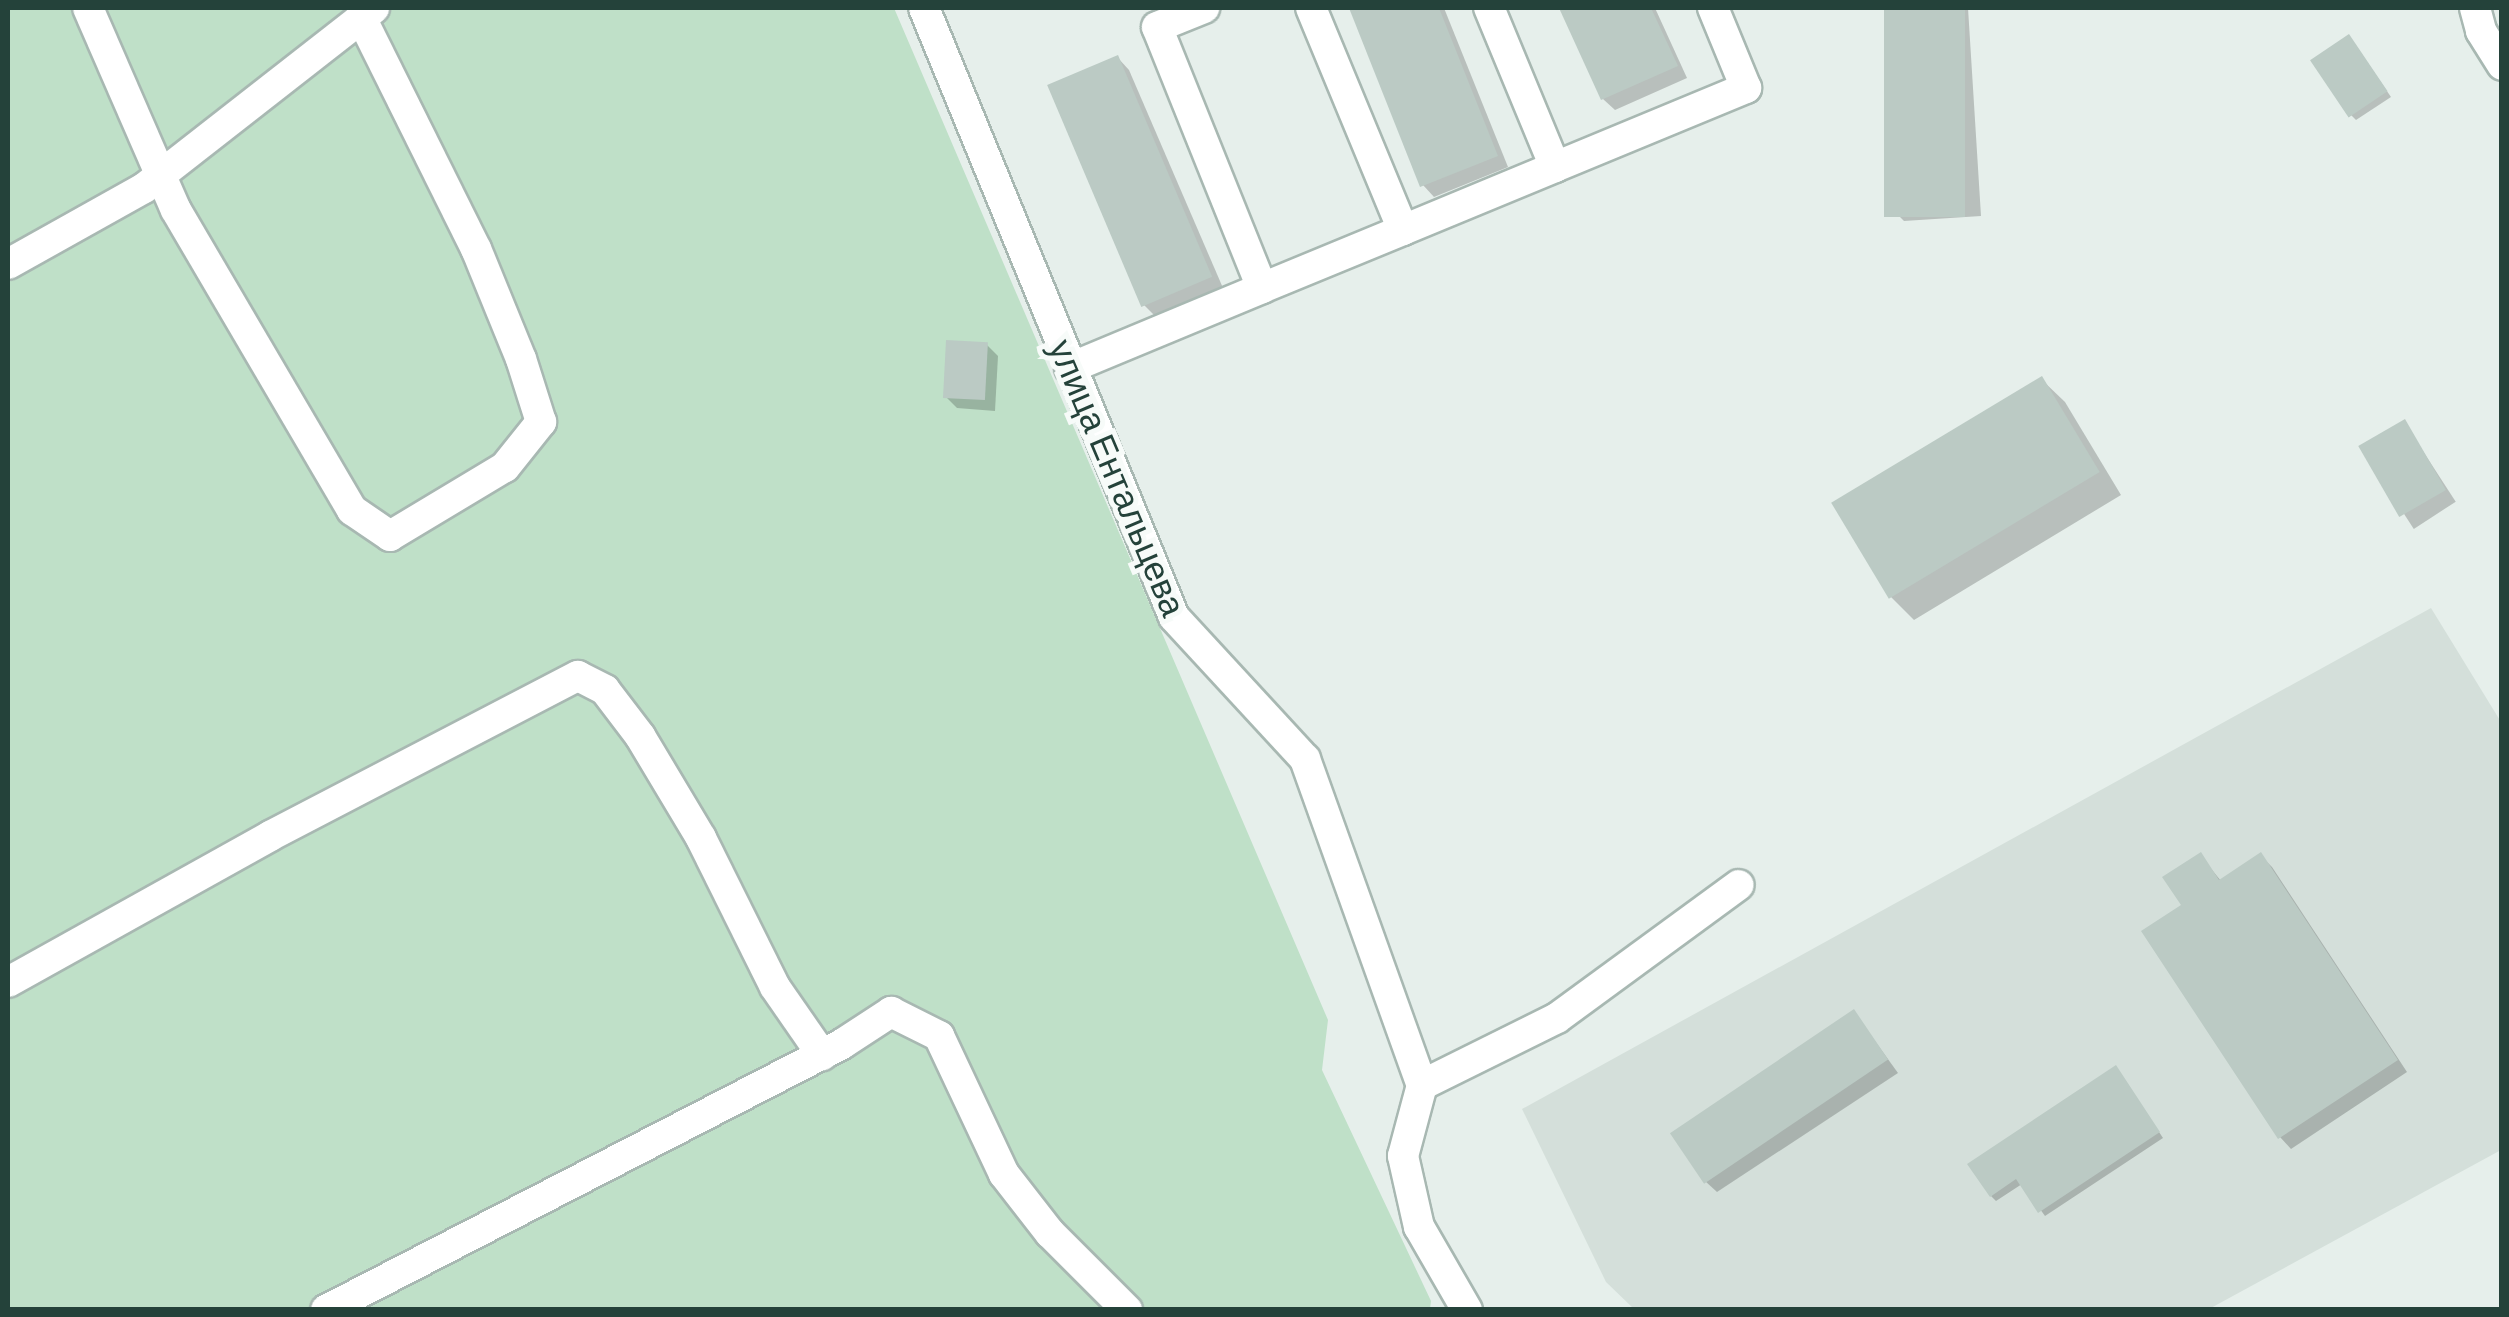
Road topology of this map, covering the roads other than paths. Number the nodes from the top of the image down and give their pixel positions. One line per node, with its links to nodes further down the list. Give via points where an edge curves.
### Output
1 (88, 8): 12 (street)
2 (924, 8): 16 (street, улица Ентальцева)
3 (1204, 8): 9 (street)
4 (1311, 8): 13 (street)
5 (1489, 8): 11 (street)
6 (1713, 8): 11 (street, via 1746,88)
7 (2475, 8): 10 (street)
8 (368, 12): 12 (street); 12 (street, via 476,249 541,422 505,466 390,536 352,510 176,210)
9 (1164, 17): 15 (street)
10 (2502, 65)
11 (1555, 167): 13 (street)
12 (162, 175): 14 (street)
13 (1403, 230): 15 (street)
14 (8, 264)
15 (1262, 288): 16 (street)
16 (1070, 368): 20 (street, улица Ентальцева, via 1174,617 1305,759)
17 (1739, 885): 20 (street, via 1557,1018)
18 (8, 982): 19 (street, via 578,676 605,690 640,736 701,838 775,987)
19 (822, 1054): 21 (street); 22 (street, via 891,1012 938,1036 1004,1174)
20 (1422, 1085): 23 (street, via 1404,1156 1419,1227)
21 (326, 1310)
22 (1127, 1310)
23 (1467, 1310)

